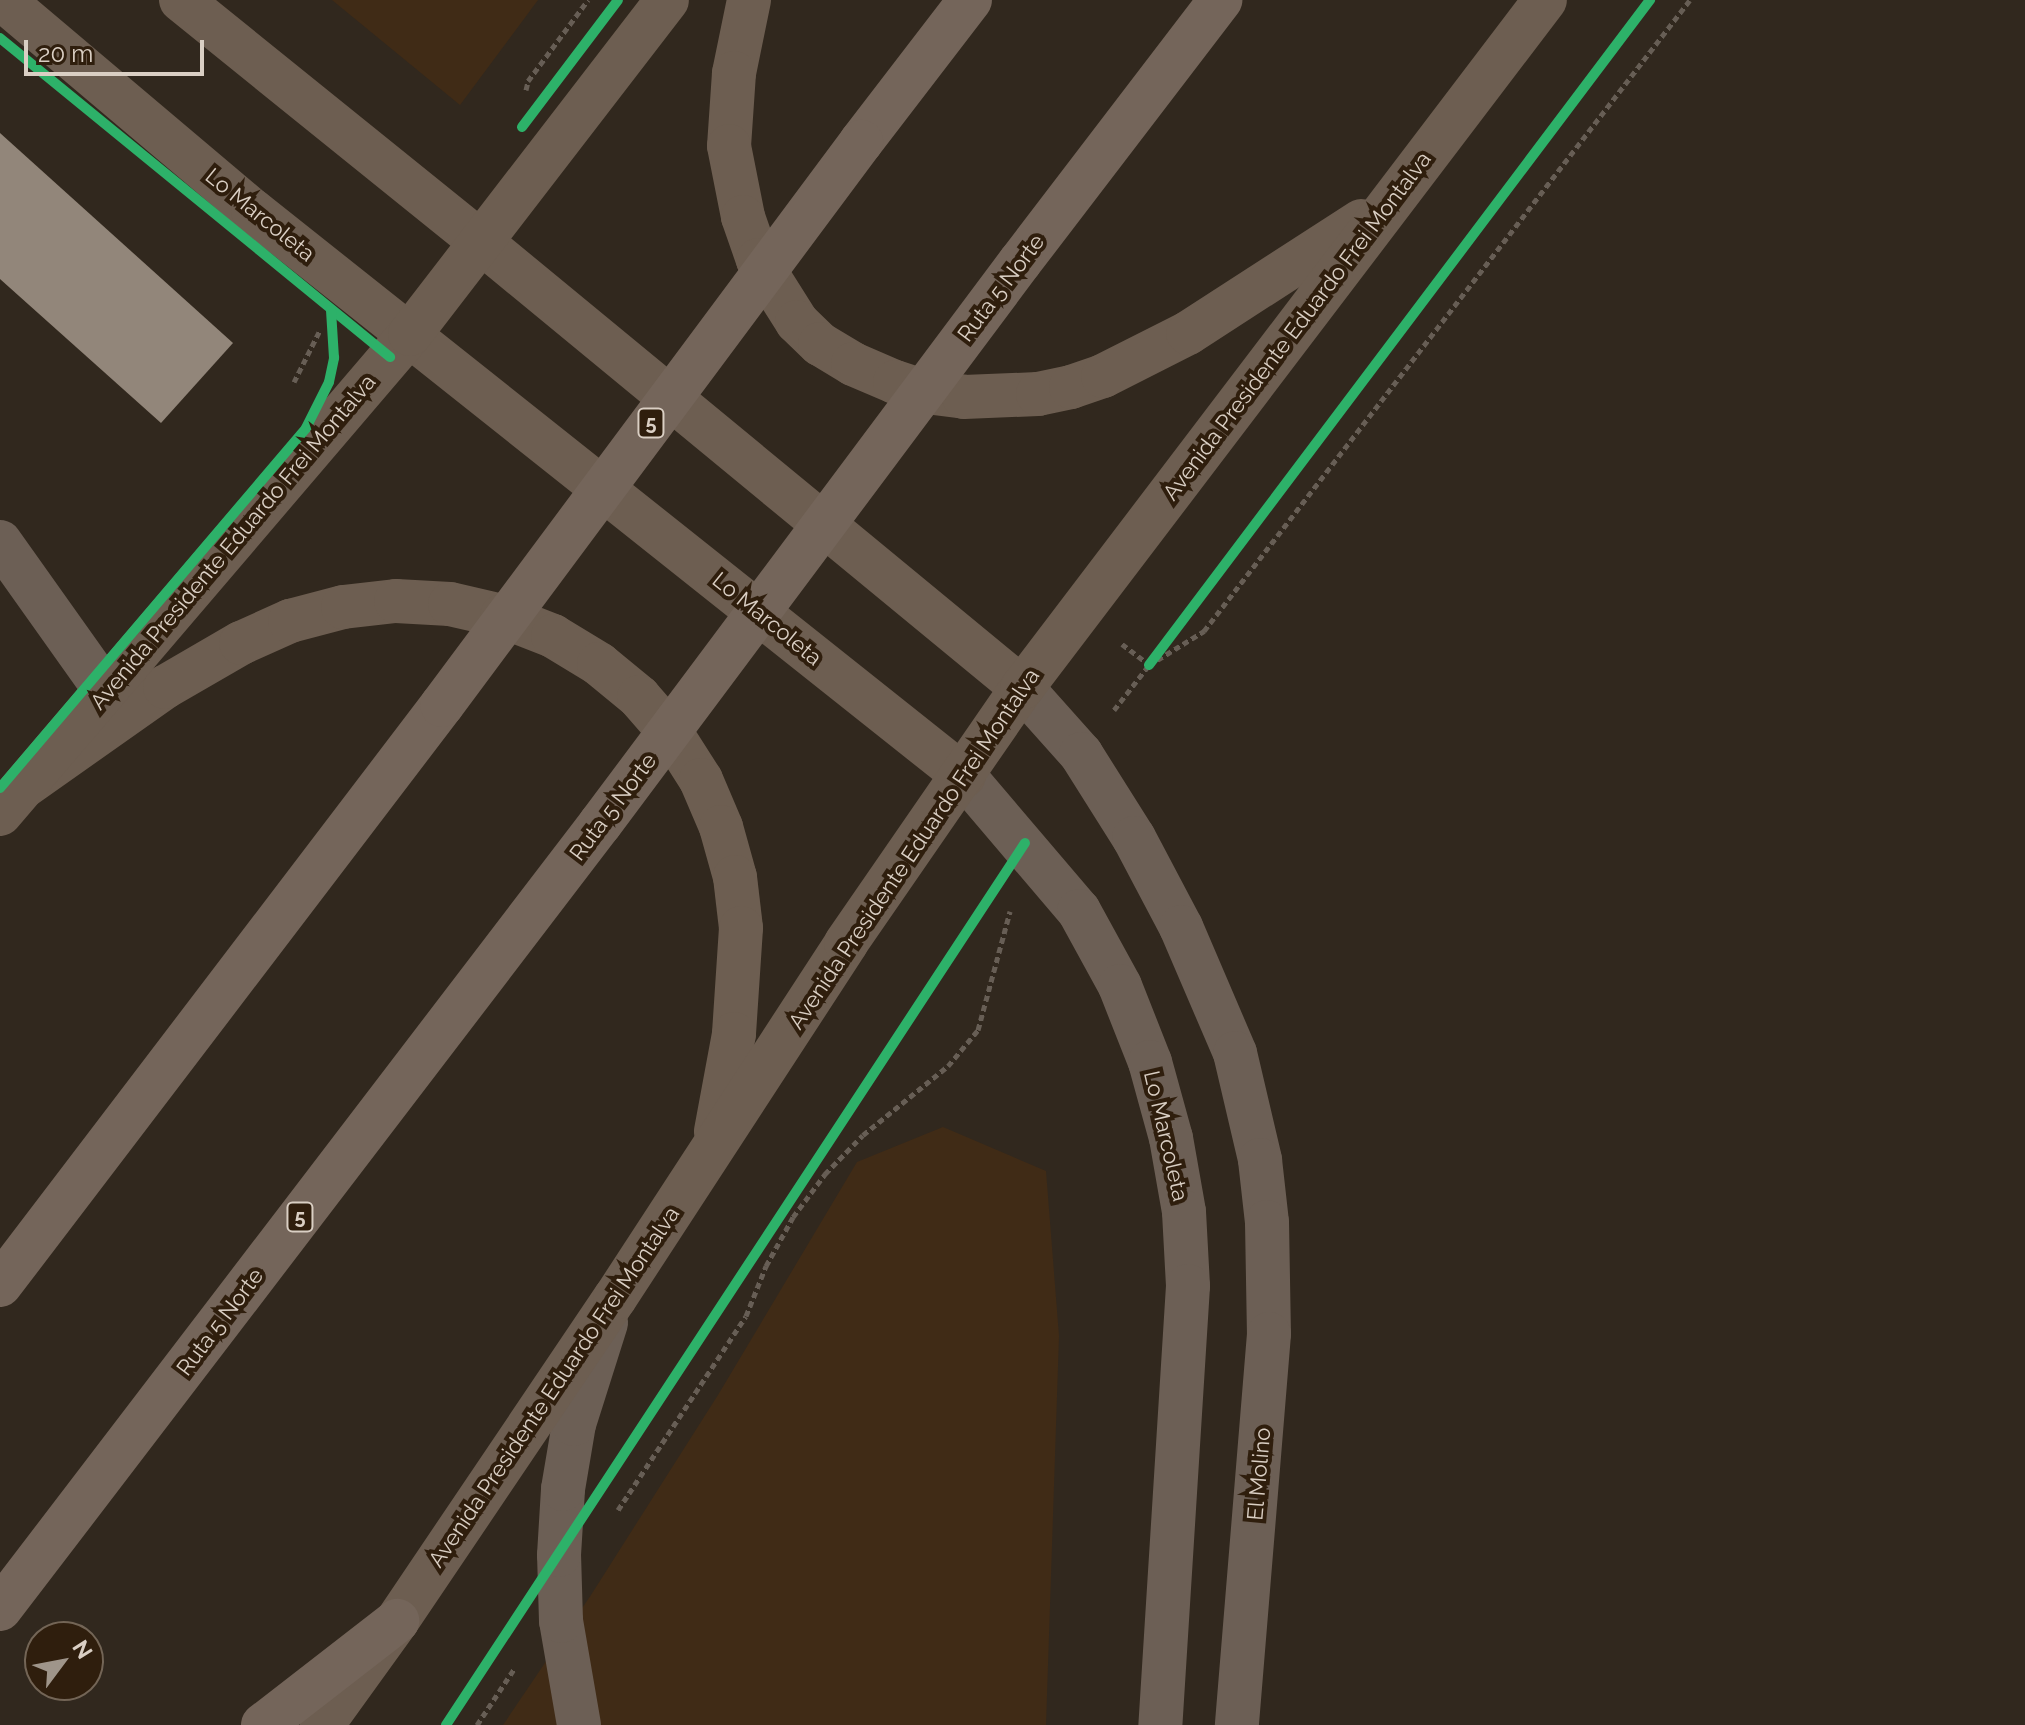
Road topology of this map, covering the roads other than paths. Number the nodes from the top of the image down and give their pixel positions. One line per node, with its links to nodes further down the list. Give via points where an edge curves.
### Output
1 (3, 0): 10 (main road, Lo Marcoleta, via 253,211)
2 (181, 0): 9 (main road)
3 (667, 0): 9 (main road, Avenida Presidente Eduardo Frei Montalva)
4 (749, 0): 8 (main road, via 734,73 729,146 758,260 797,322 820,344 853,364 926,392 964,397 1038,394 1103,376 1239,303)
5 (970, 0): 17 (highway, 5, bridge)
6 (1220, 0): 19 (highway, Ruta 5 Norte / 5, bridge)
7 (1545, 0): 8 (main road, Avenida Presidente Eduardo Frei Montalva)
8 (1394, 198): 12 (main road, Avenida Presidente Eduardo Frei Montalva)
9 (481, 242): 10 (main road, Avenida Presidente Eduardo Frei Montalva); 12 (main road)
10 (410, 334): 13 (main road, Avenida Presidente Eduardo Frei Montalva); 14 (main road, Lo Marcoleta)
11 (0, 542): 13 (street)
12 (1022, 688): 14 (main road, Avenida Presidente Eduardo Frei Montalva); 25 (street, El Molino, via 1081,754 1181,927 1235,1053 1260,1160 1269,1334)
13 (106, 691): 15 (main road, Avenida Presidente Eduardo Frei Montalva)
14 (964, 776): 16 (main road, Avenida Presidente Eduardo Frei Montalva, via 846,943); 24 (street, Lo Marcoleta, via 1079,911 1120,986 1150,1062 1171,1138 1184,1212 1188,1286)
15 (13, 800): 16 (main road, via 165,687 290,621 396,601 450,604 553,636 639,697 701,780 721,827 735,877 741,928 734,1034)
16 (712, 1149): 18 (main road, Avenida Presidente Eduardo Frei Montalva)
17 (0, 1285)
18 (615, 1298): 20 (main road, Avenida Presidente Eduardo Frei Montalva); 23 (street, via 591,1361 563,1489 560,1599)
19 (0, 1609)
20 (397, 1621): 21 (highway); 22 (main road, Avenida Presidente Eduardo Frei Montalva)
21 (263, 1725)
22 (322, 1725)
23 (579, 1725)
24 (1160, 1725)
25 (1237, 1725)

